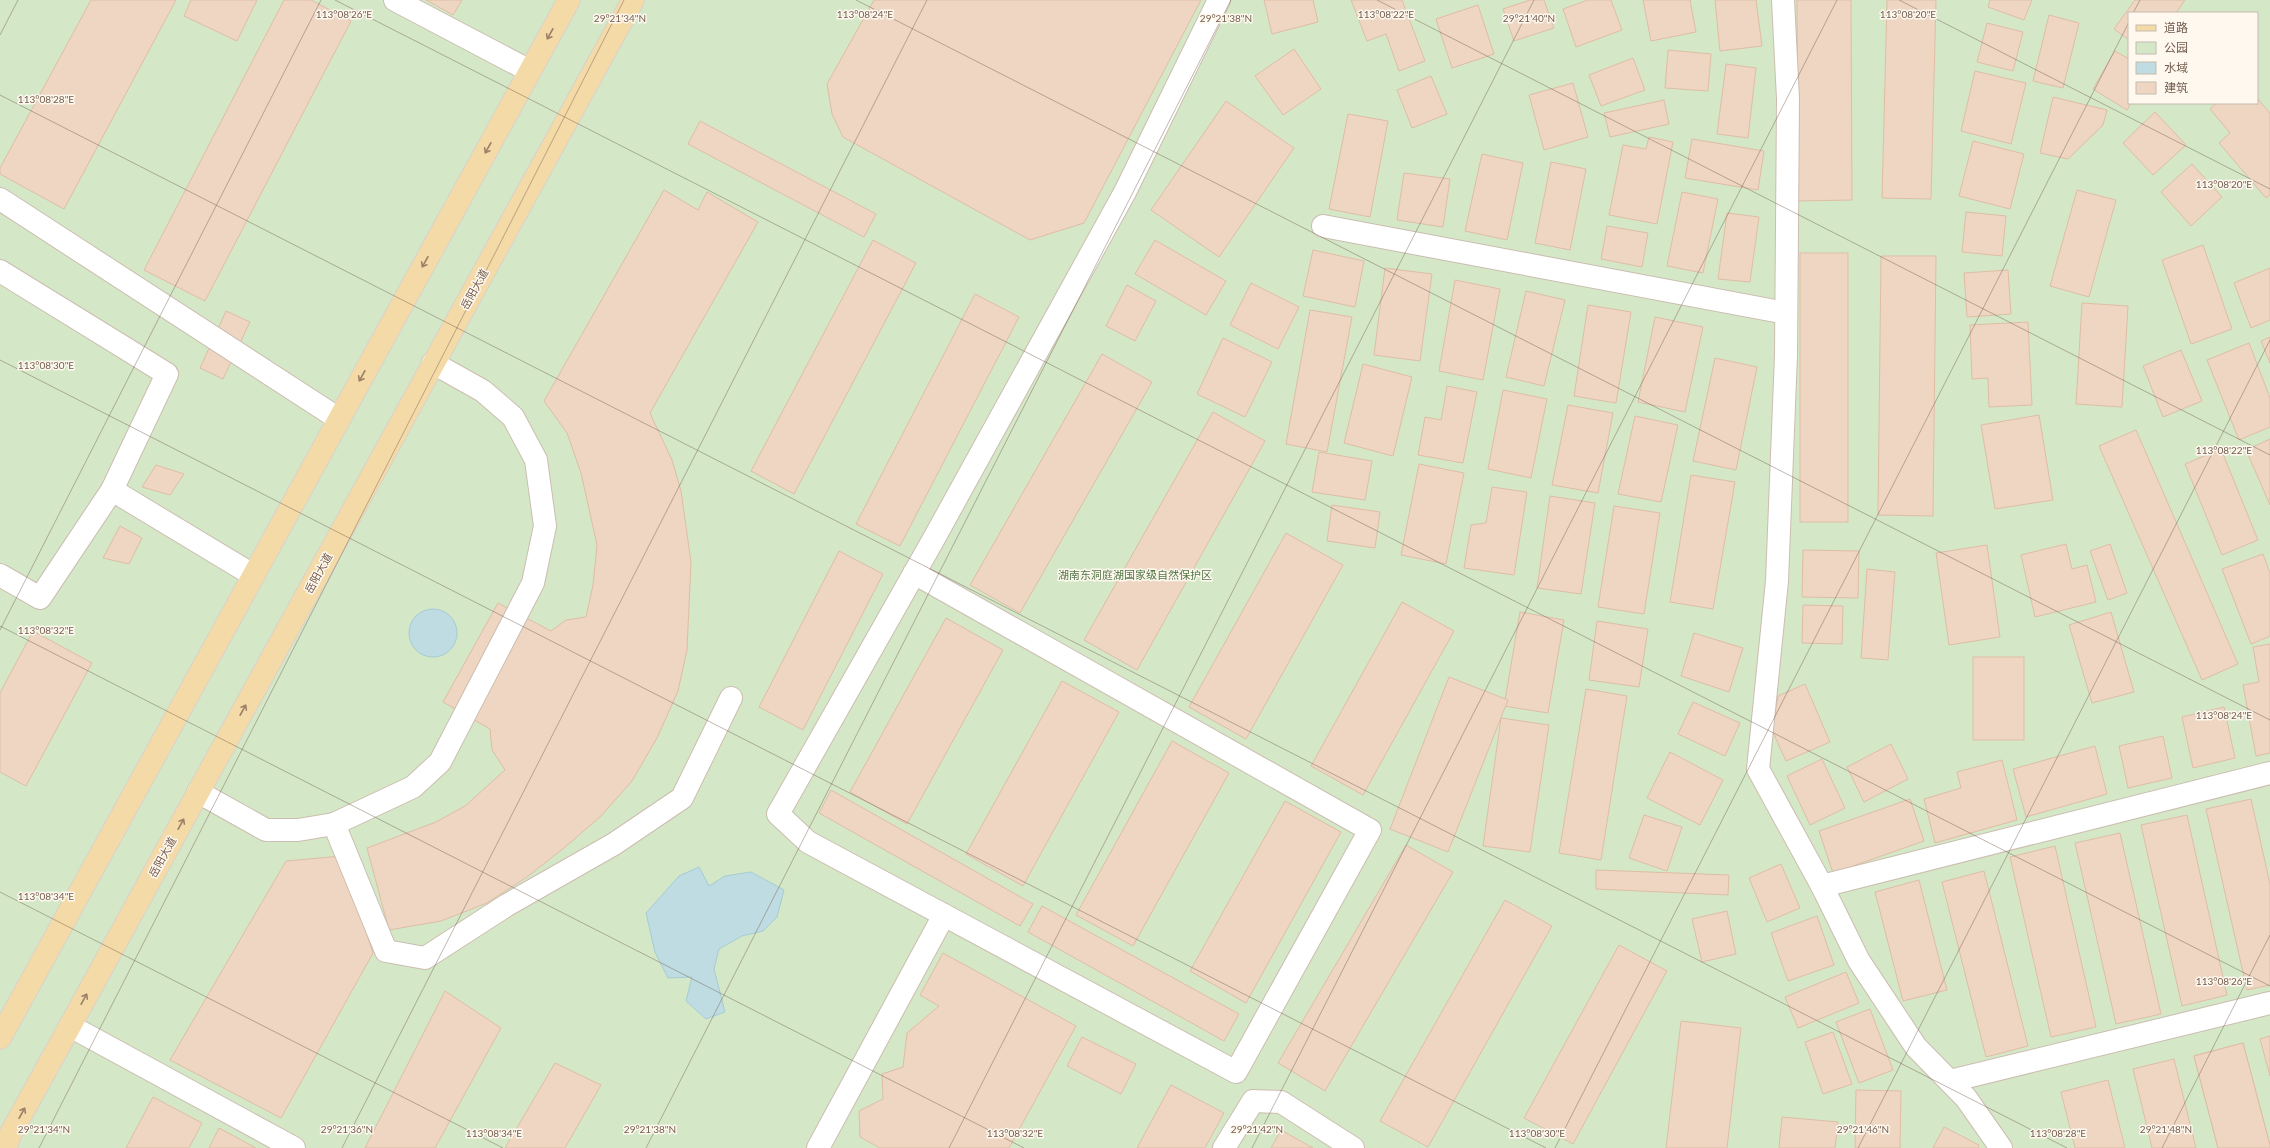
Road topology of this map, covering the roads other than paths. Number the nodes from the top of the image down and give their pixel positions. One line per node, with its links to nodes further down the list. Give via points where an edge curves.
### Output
1 (395, 0): 6 (street)
2 (569, 0): 6 (main road, one-way to 6)
3 (633, 0): 11 (main road, 岳阳大道)
4 (1219, 0): 14 (street, via 1125,192)
5 (1783, 0): 10 (street, via 1788,99)
6 (530, 70): 12 (main road, one-way to 12)
7 (0, 199): 12 (street)
8 (1323, 226): 10 (street)
9 (0, 270): 13 (street, via 167,374)
10 (1786, 313): 21 (street, via 1777,581 1758,769)
11 (433, 363): 19 (main road, 岳阳大道, one-way to 11); 20 (street, via 483,391 514,417 536,460 545,526 533,583 440,762 413,788)
12 (339, 419): 16 (main road)
13 (112, 490): 15 (street, via 40,598); 16 (street)
14 (914, 573): 22 (street, via 778,814 808,842); 26 (street, via 1370,830)
15 (0, 575)
16 (253, 575): 25 (main road)
17 (731, 698): 20 (street, via 682,798 614,844 507,905 425,958 386,951)
18 (2270, 773): 21 (street)
19 (198, 792): 20 (street, via 266,830 298,830); 24 (main road, 岳阳大道, one-way to 19)
20 (334, 824)
21 (1822, 886): 27 (street, via 1868,974 1916,1046)
22 (944, 915): 26 (street); 31 (street)
23 (2270, 1003): 27 (street)
24 (70, 1026): 29 (main road, 岳阳大道, one-way to 24); 30 (street)
25 (0, 1038)
26 (1236, 1072): 28 (street)
27 (1950, 1081): 34 (street, via 1966,1098)
28 (1253, 1101): 32 (street); 33 (street, via 1281,1102)
29 (5, 1148)
30 (294, 1148)
31 (818, 1148)
32 (1224, 1148)
33 (1353, 1148)
34 (2001, 1148)

